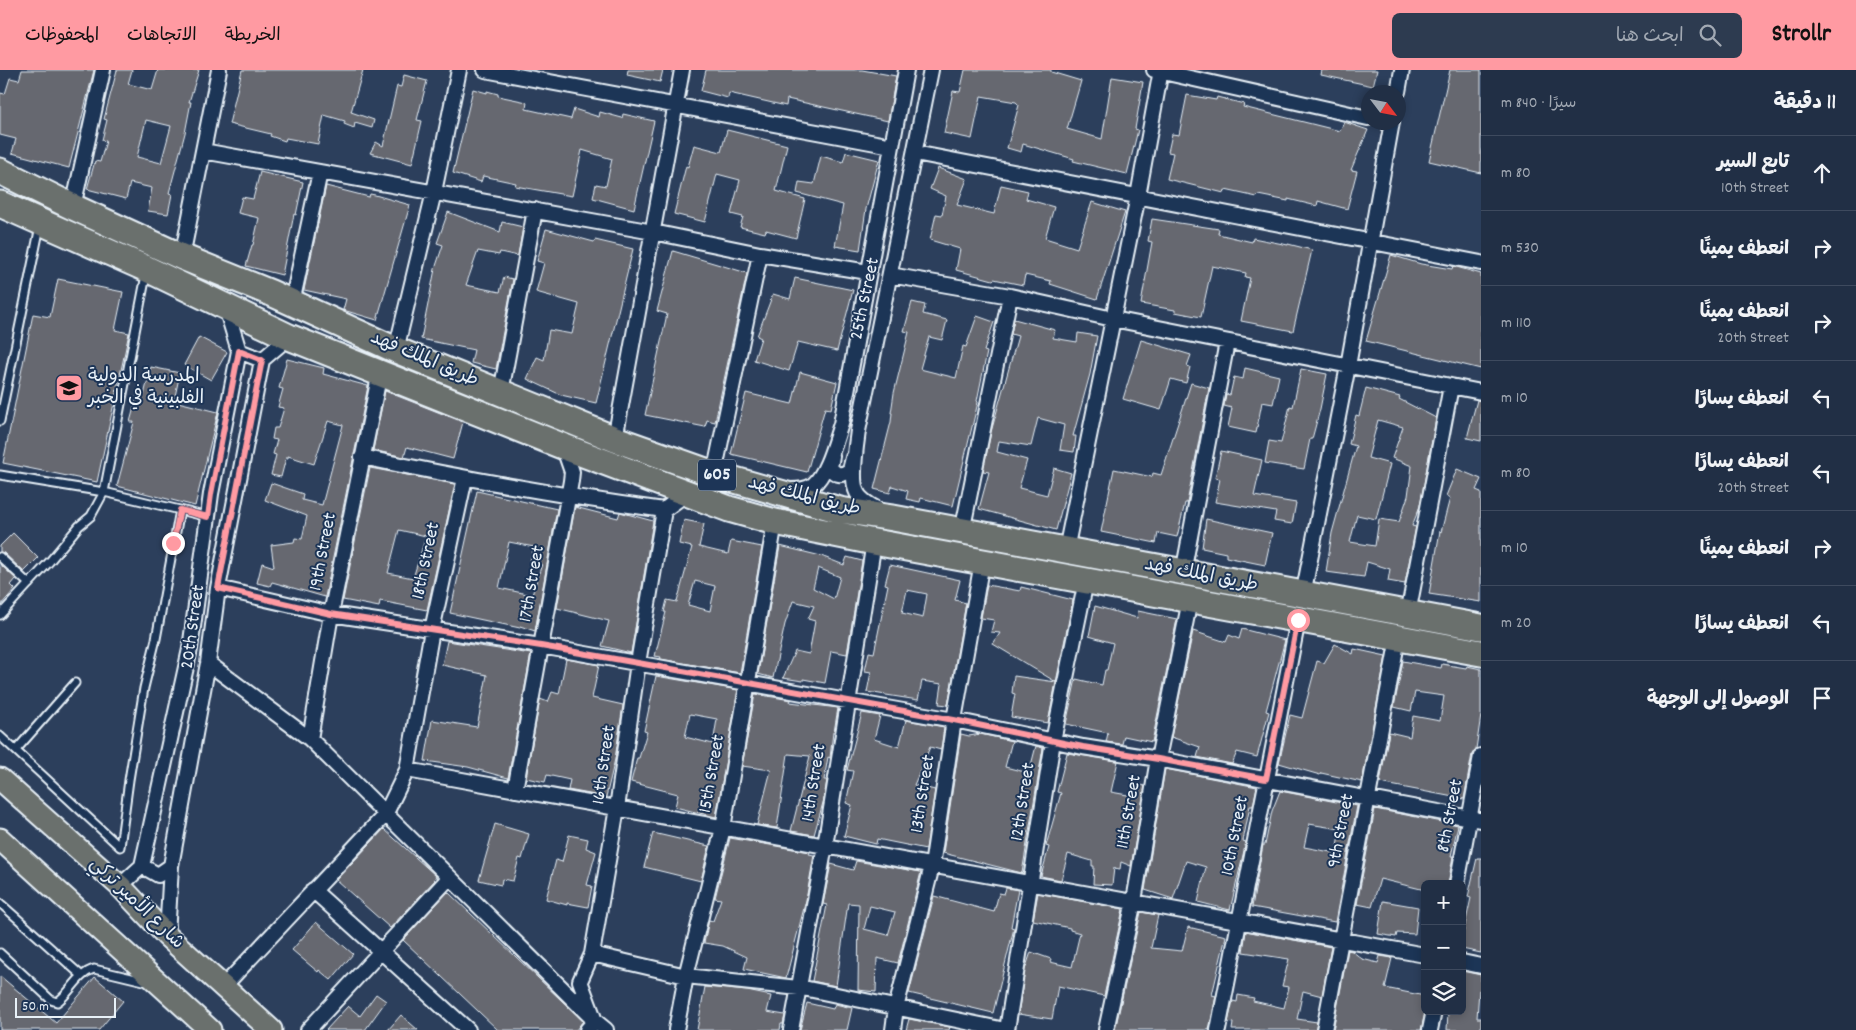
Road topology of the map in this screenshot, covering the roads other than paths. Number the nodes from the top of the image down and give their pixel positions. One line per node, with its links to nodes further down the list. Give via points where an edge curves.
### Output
1 (103, 70): 22 (street)
2 (219, 70): 15 (street)
3 (459, 70): 19 (street)
4 (485, 70): 11 (street)
5 (682, 70): 11 (street)
6 (906, 70): 14 (street, 25th Street)
7 (931, 70): 16 (street, 25th Street)
8 (1402, 70): 10 (street)
9 (1158, 71): 12 (street); 20 (street)
10 (1399, 85)
11 (676, 107): 14 (street); 25 (street)
12 (1361, 116)
13 (1390, 130): 26 (street)
14 (892, 146): 31 (street, 25th Street)
15 (203, 151): 18 (street); 28 (street)
16 (915, 153): 20 (street); 32 (street, 25th Street)
17 (0, 171): 22 (highway, طريق الملك فهد / 605)
18 (320, 172): 19 (street); 34 (street)
19 (434, 192): 23 (street); 39 (street)
20 (1138, 196): 26 (street); 36 (street)
21 (0, 204): 24 (highway, طريق الملك فهد / 605)
22 (73, 207): 28 (highway, طريق الملك فهد / 605)
23 (534, 210): 25 (street); 45 (street)
24 (41, 224): 30 (highway, طريق الملك فهد / 605); 47 (lane)
25 (653, 232): 27 (street); 50 (street)
26 (1371, 241): 29 (street); 42 (street)
27 (760, 254): 31 (street); 53 (street)
28 (182, 257): 34 (highway, طريق الملك فهد / 605)
29 (1481, 263)
30 (147, 270): 35 (highway, طريق الملك فهد / 605); 57 (lane)
31 (868, 272): 48 (street, 25th Street)
32 (890, 275): 33 (street); 49 (street, 25th Street)
33 (1010, 296): 36 (street); 65 (street)
34 (292, 303): 39 (highway, طريق الملك فهد / 605)
35 (226, 308): 37 (highway, طريق الملك فهد / 605); 40 (street, 20th Street)
36 (1113, 319): 38 (street); 67 (street)
37 (289, 337): 41 (street); 43 (highway, طريق الملك فهد / 605)
38 (1227, 342): 42 (street); 70 (street)
39 (396, 350): 45 (highway, طريق الملك فهد / 605)
40 (239, 351): 41 (street); 62 (street, 20th Street)
41 (262, 360): 73 (street, 20th Street)
42 (1348, 366): 44 (street); 74 (street)
43 (380, 372): 51 (highway, طريق الملك فهد / 605); 52 (street, 19th Street)
44 (1451, 386): 46 (street); 77 (street)
45 (501, 392): 50 (highway, طريق الملك فهد / 605)
46 (1481, 392)
47 (0, 421)
48 (841, 424): 49 (street, via 830,467 833,473 845,474 850,470); 56 (street, 25th Street, via 821,475 812,485 802,490)
49 (858, 431): 63 (street, 25th Street, via 854,468 856,490 867,504)
50 (614, 438): 53 (highway, طريق الملك فهد / 605)
51 (562, 446): 58 (highway, طريق الملك فهد / 605); 59 (street, 17th Street, via 572,472)
52 (362, 457): 55 (street); 76 (street, 19th Street)
53 (714, 474): 56 (highway, طريق الملك فهد / 605)
54 (0, 475): 57 (lane)
55 (464, 478): 59 (street); 81 (street, 18th Street)
56 (775, 490): 63 (highway, طريق الملك فهد / 605, via 840,510)
57 (104, 492): 60 (lane); 72 (lane, via 91,516)
58 (687, 493): 61 (street); 64 (highway, طريق الملك فهد / 605)
59 (568, 497): 61 (street); 83 (street, 17th Street)
60 (180, 510): 62 (lane); 94 (lane, via 144,688 120,847)
61 (664, 510): 86 (street, 16th Street)
62 (208, 517): 108 (street, 20th Street, via 190,649)
63 (893, 518): 65 (highway, طريق الملك فهد / 605)
64 (775, 522): 66 (highway, طريق الملك فهد / 605); 88 (street, 15th Street)
65 (962, 532): 67 (highway, طريق الملك فهد / 605)
66 (874, 542): 69 (highway, طريق الملك فهد / 605); 89 (street, 14th Street)
67 (1066, 550): 70 (highway, طريق الملك فهد / 605)
68 (0, 557): 72 (lane)
69 (982, 562): 71 (highway, طريق الملك فهد / 605); 90 (street, 13th Street)
70 (1184, 573): 74 (highway, طريق الملك فهد / 605)
71 (1086, 581): 75 (highway, طريق الملك فهد / 605); 93 (street, 12th Street)
72 (29, 584): 78 (lane)
73 (218, 588): 76 (street); 85 (street, 20th Street)
74 (1303, 595): 77 (highway, طريق الملك فهد / 605)
75 (1190, 600): 79 (highway, طريق الملك فهد / 605); 96 (street, 11th Street)
76 (331, 614): 81 (street); 92 (street, 19th Street)
77 (1408, 614): 80 (highway, طريق الملك فهد / 605)
78 (0, 615)
79 (1298, 620): 82 (highway, طريق الملك فهد / 605); 99 (street, 10th Street)
80 (1481, 627)
81 (432, 630): 83 (street); 97 (street, 18th Street)
82 (1398, 638): 84 (highway, طريق الملك فهد / 605); 101 (street, 9th Street)
83 (541, 646): 86 (street); 100 (street, 17th Street)
84 (1481, 653)
85 (208, 663): 92 (street); 109 (street, 20th Street)
86 (638, 663): 88 (street); 102 (street, 16th Street)
87 (74, 683): 94 (lane)
88 (748, 683): 89 (street); 105 (street, 15th Street)
89 (847, 701): 90 (street); 107 (street, 14th Street)
90 (954, 720): 93 (street); 110 (street, 13th Street)
91 (0, 736): 94 (lane)
92 (310, 739): 103 (street)
93 (1053, 741): 96 (street); 113 (street, 12th Street)
94 (16, 750)
95 (1481, 756): 104 (street, 8th Street)
96 (1158, 759): 99 (street); 116 (street, 11th Street)
97 (407, 770): 100 (street); 103 (street, 18th Street)
98 (0, 779): 114 (main road, شارع الأمير تركي)
99 (1266, 779): 101 (street); 118 (street, 10th Street)
100 (515, 790): 102 (street)
101 (1368, 799): 104 (street); 120 (street, 9th Street)
102 (617, 808): 105 (street); 123 (street, 16th Street)
103 (385, 814): 111 (street); 115 (street, 18th Street)
104 (1475, 820): 112 (street, 8th Street)
105 (723, 828): 107 (street); 128 (street, 15th Street)
106 (0, 839): 129 (main road)
107 (825, 846): 110 (street); 131 (street, 14th Street)
108 (142, 866): 109 (street, via 158,875); 114 (street)
109 (171, 866): 119 (street, 20th Street)
110 (932, 866): 113 (street); 132 (street, 13th Street)
111 (449, 878): 121 (street); 134 (street)
112 (1458, 880)
113 (1029, 883): 116 (street); 143 (street, 12th Street)
114 (120, 886): 119 (main road, شارع الأمير تركي)
115 (314, 890): 121 (street); 130 (street, 18th Street)
116 (1134, 901): 118 (street); 144 (street, 11th Street)
117 (0, 903): 127 (lane)
118 (1238, 921): 120 (street); 145 (street, 10th Street)
119 (167, 936): 130 (main road, شارع الأمير تركي)
120 (1340, 940): 124 (street); 146 (street, 9th Street)
121 (381, 951): 137 (street); 138 (street)
122 (0, 953): 127 (lane, via 50,1000 57,1002)
123 (592, 954): 128 (street); 134 (street, 16th Street, via 580,981)
124 (1421, 954)
125 (1466, 963): 126 (street)
126 (1481, 966)
127 (82, 976): 129 (lane, via 94,969)
128 (686, 976): 131 (street); 140 (street, 15th Street)
129 (160, 985): 135 (main road)
130 (223, 986): 136 (main road, شارع الأمير تركي)
131 (798, 988): 132 (street); 141 (street, 14th Street)
132 (896, 1008): 142 (street, 13th Street); 143 (street)
133 (1433, 1015): 147 (street)
134 (591, 1026): 139 (street)
135 (210, 1030)
136 (271, 1030)
137 (308, 1030)
138 (468, 1030)
139 (606, 1030)
140 (676, 1030)
141 (791, 1030)
142 (893, 1030)
143 (1006, 1030)
144 (1106, 1030)
145 (1218, 1030)
146 (1324, 1030)
147 (1430, 1030)

